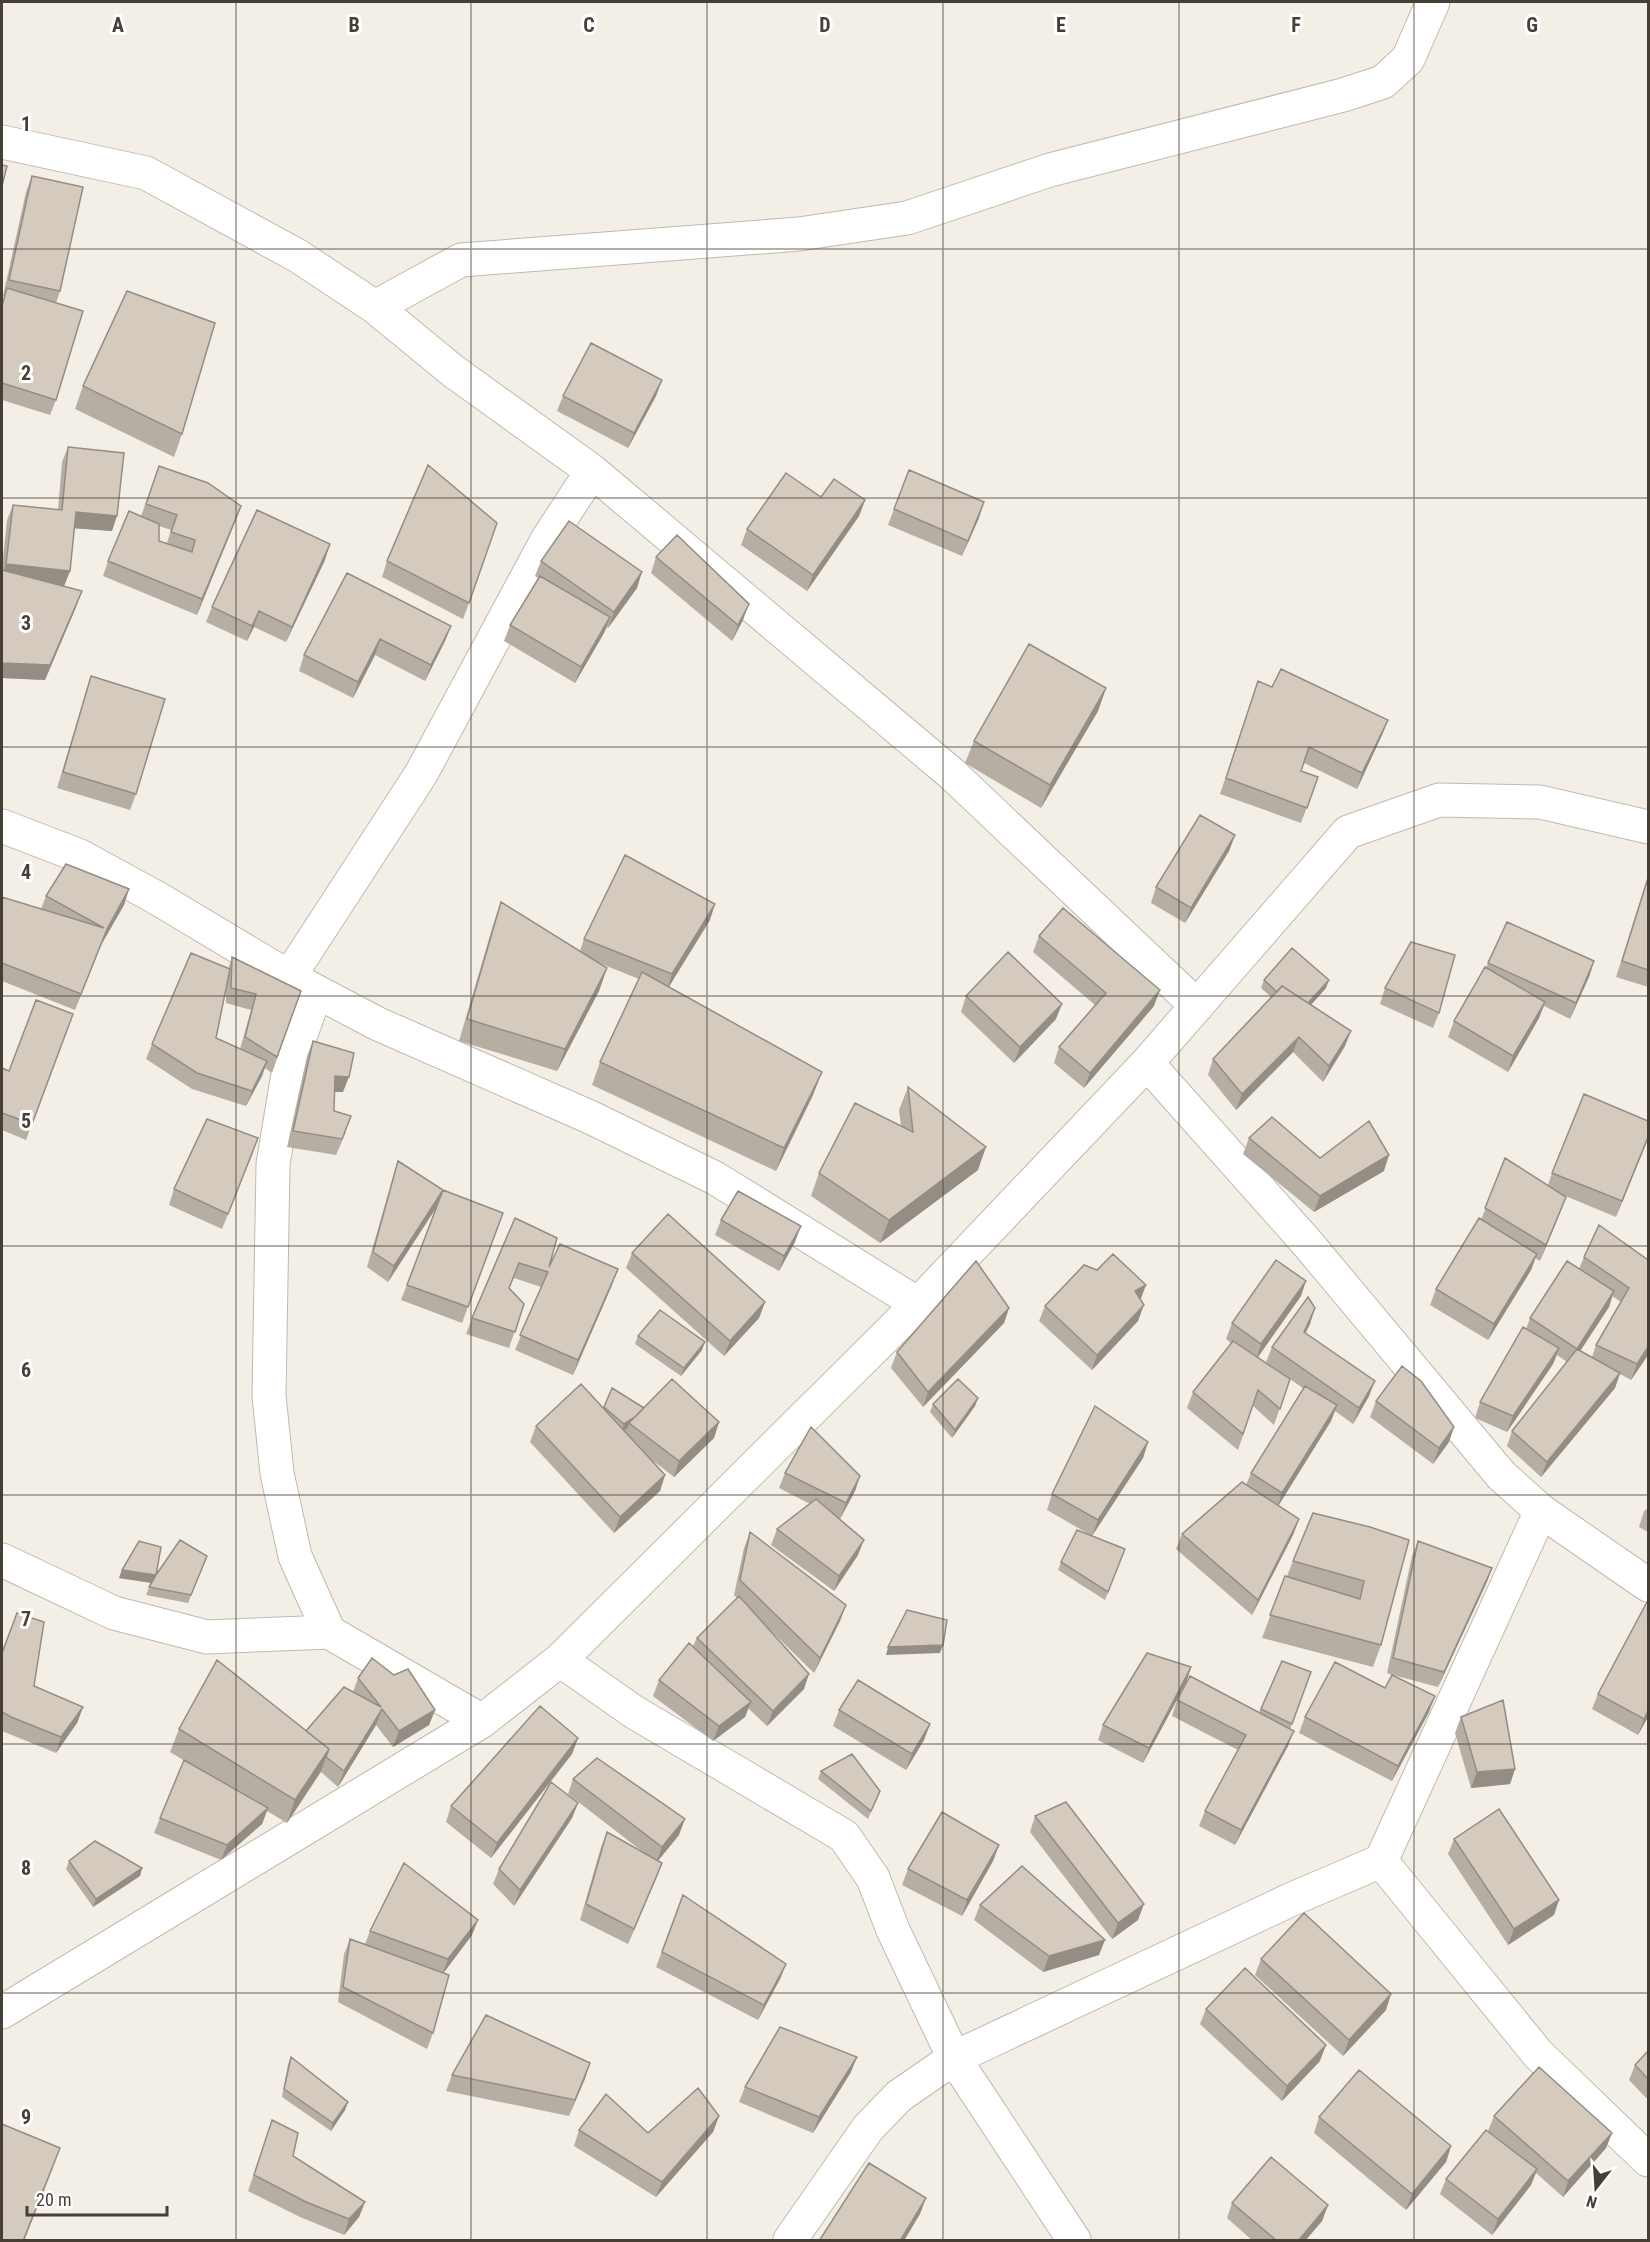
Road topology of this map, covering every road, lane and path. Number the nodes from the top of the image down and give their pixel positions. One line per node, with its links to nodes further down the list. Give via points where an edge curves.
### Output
1 (1433, 2): 3 (street, via 1408,59 1383,82 1342,95 1050,170 907,218 799,234 461,260)
2 (2, 142): 3 (street, via 146,173 298,256)
3 (375, 307): 4 (street, via 453,371)
4 (592, 471): 7 (street, via 547,540); 8 (street, via 952,774)
5 (2, 826): 7 (street, via 80,856)
6 (1648, 828): 8 (street, via 1540,802 1439,800 1348,832)
7 (302, 985): 10 (street, via 378,1024 592,1118 715,1178); 14 (street, via 273,1164 269,1396 277,1473 295,1556)
8 (1197, 1006): 9 (street)
9 (1147, 1063): 10 (street); 11 (street, via 1308,1244 1501,1475)
10 (918, 1304): 15 (street)
11 (1541, 1511): 13 (street); 17 (street)
12 (2, 1560): 14 (street, via 114,1613 207,1637)
13 (1648, 1585)
14 (329, 1632): 16 (street)
15 (560, 1660): 16 (street); 19 (street, via 634,1712 844,1836 873,1878)
16 (482, 1721): 18 (street)
17 (1381, 1861): 19 (street); 20 (street, via 1538,2054)
18 (2, 2012)
19 (954, 2058): 21 (street, via 899,2097 868,2128); 22 (street)
20 (1648, 2160)
21 (790, 2241)
22 (1074, 2241)

